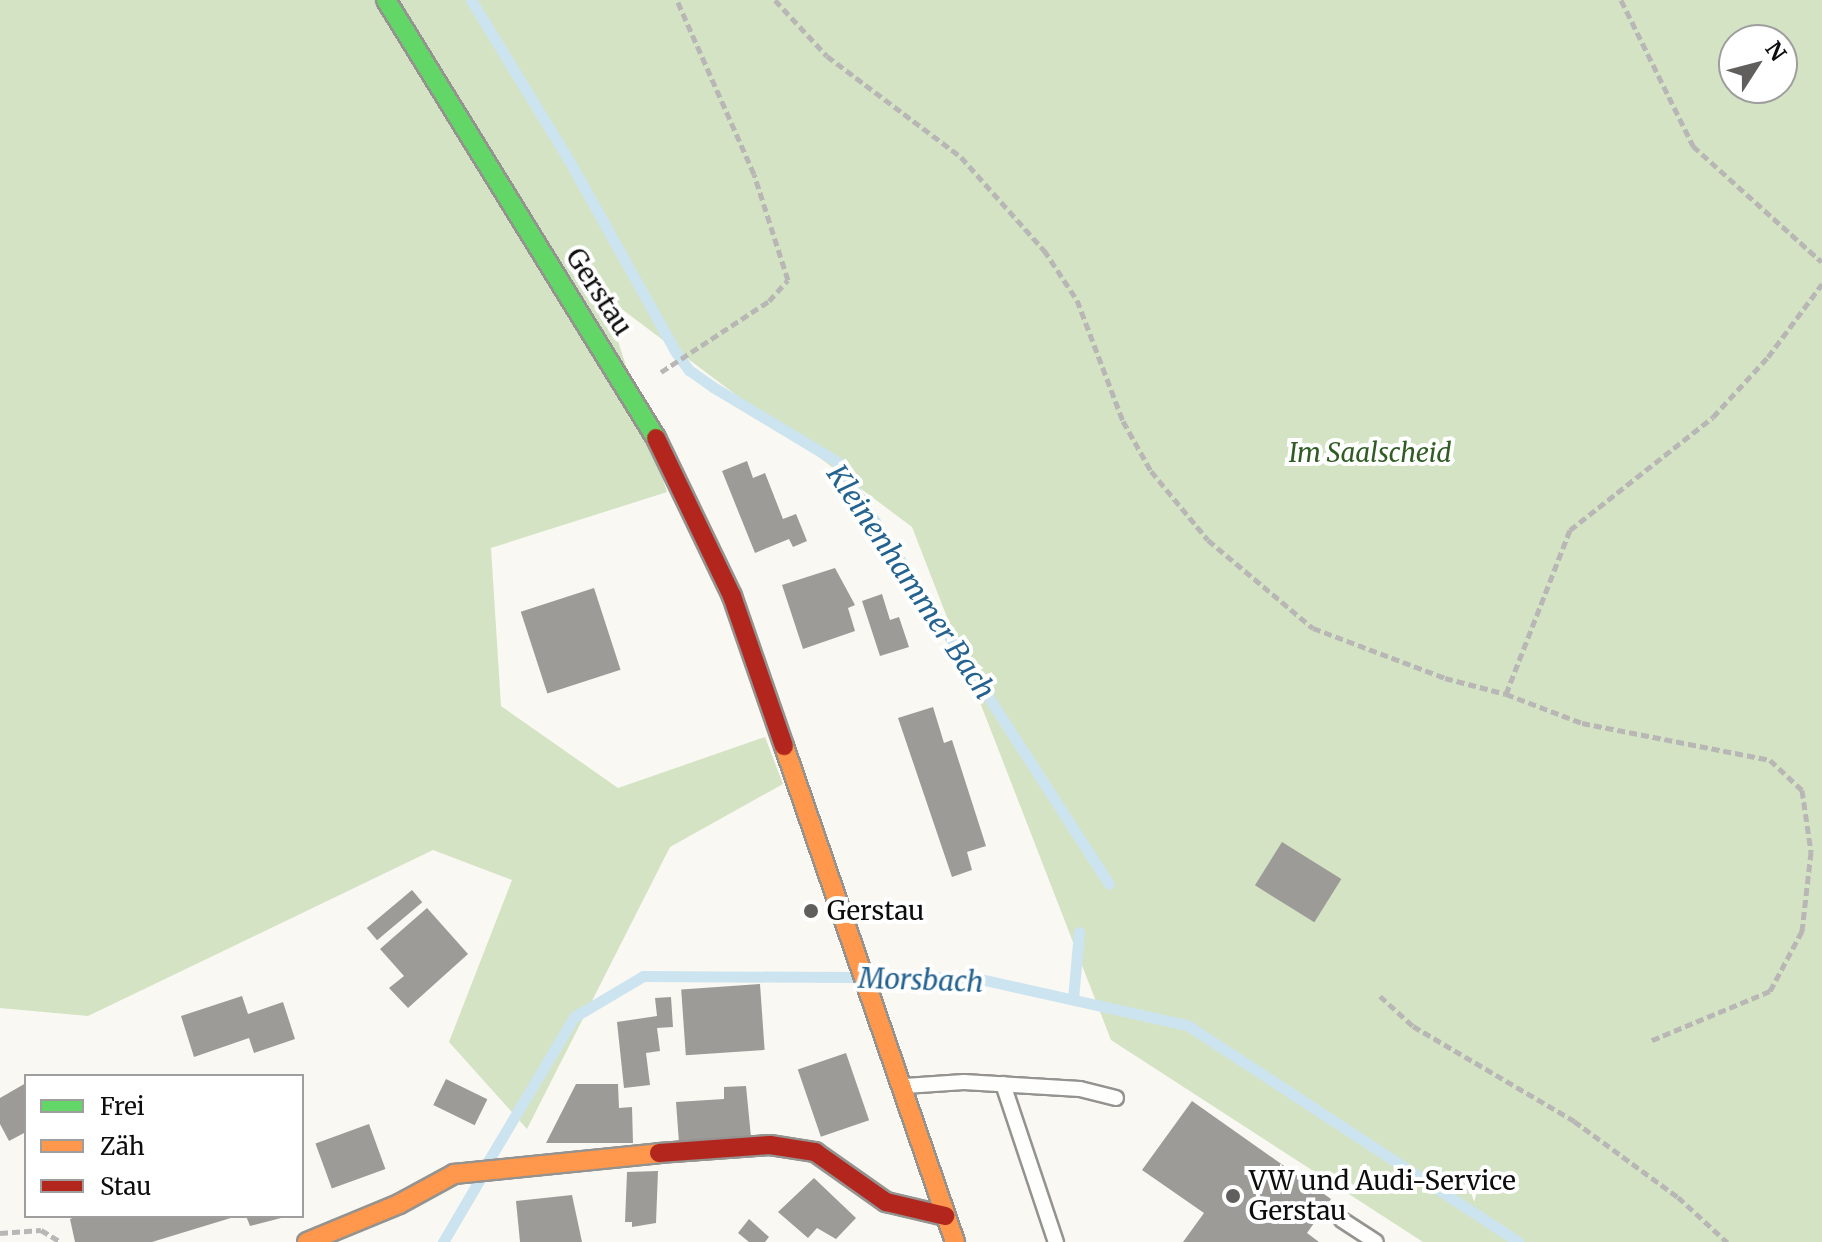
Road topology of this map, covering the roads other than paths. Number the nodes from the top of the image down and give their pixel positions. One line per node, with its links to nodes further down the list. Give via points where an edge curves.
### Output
1 (386, 0): 3 (main road, Gerstau, via 632,392 688,499 737,609)
2 (1003, 1084): 3 (lane); 4 (lane, via 1080,1089); 9 (lane)
3 (900, 1087): 5 (main road, Gerstau)
4 (1116, 1098)
5 (945, 1216): 7 (main road, via 886,1202 815,1152 796,1146 454,1174 399,1204); 8 (main road, Gerstau)
6 (1342, 1220): 10 (lane)
7 (307, 1242)
8 (955, 1242)
9 (1056, 1242)
10 (1376, 1242)

